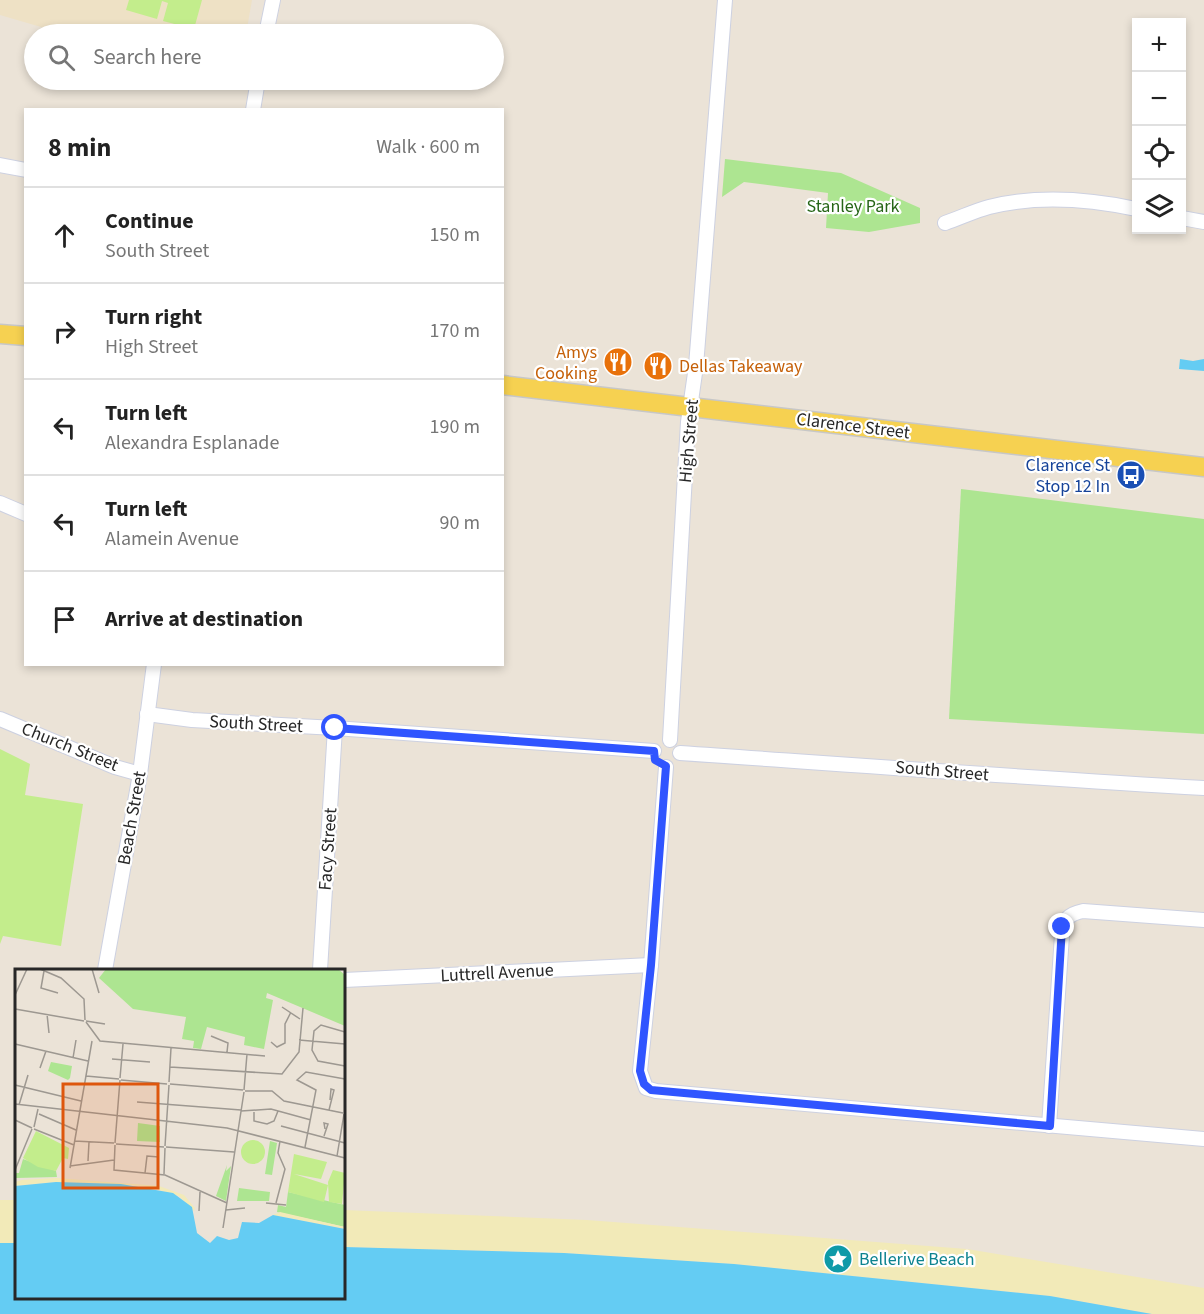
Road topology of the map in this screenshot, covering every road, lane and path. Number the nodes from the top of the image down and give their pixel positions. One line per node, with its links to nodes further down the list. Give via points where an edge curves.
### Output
1 (273, 0): 3 (street)
2 (725, 0): 15 (street, High Street)
3 (268, 24)
4 (256, 90): 5 (street)
5 (253, 108)
6 (0, 165): 7 (street)
7 (24, 170)
8 (1132, 208): 11 (street, via 1075,200 1015,203 989,207)
9 (1186, 219): 10 (street)
10 (1204, 222)
11 (945, 223)
12 (0, 334): 13 (main road)
13 (24, 336)
14 (504, 385): 15 (main road, Clarence Street)
15 (691, 407): 16 (main road, Clarence Street); 23 (street, High Street)
16 (1204, 467)
17 (0, 503): 18 (street)
18 (24, 513)
19 (154, 666): 20 (street, Beach Street)
20 (147, 714): 22 (street, South Street); 27 (street, Beach Street)
21 (0, 719): 27 (street, Church Street)
22 (335, 728): 24 (street, South Street); 32 (street, Facy Street)
23 (670, 740): 24 (street, via 659,742); 25 (street)
24 (654, 751): 26 (street, via 655,760)
25 (680, 753): 26 (street, via 674,764); 28 (street, South Street)
26 (666, 766): 30 (street)
27 (141, 774): 31 (street, Beach Street)
28 (1204, 788)
29 (1204, 920): 34 (street, via 1083,911 1068,916 1062,927)
30 (651, 965): 33 (street, Luttrell Avenue); 34 (street, via 640,1071 646,1088)
31 (105, 969)
32 (320, 969)
33 (345, 980)
34 (1050, 1126): 35 (street)
35 (1204, 1139)

